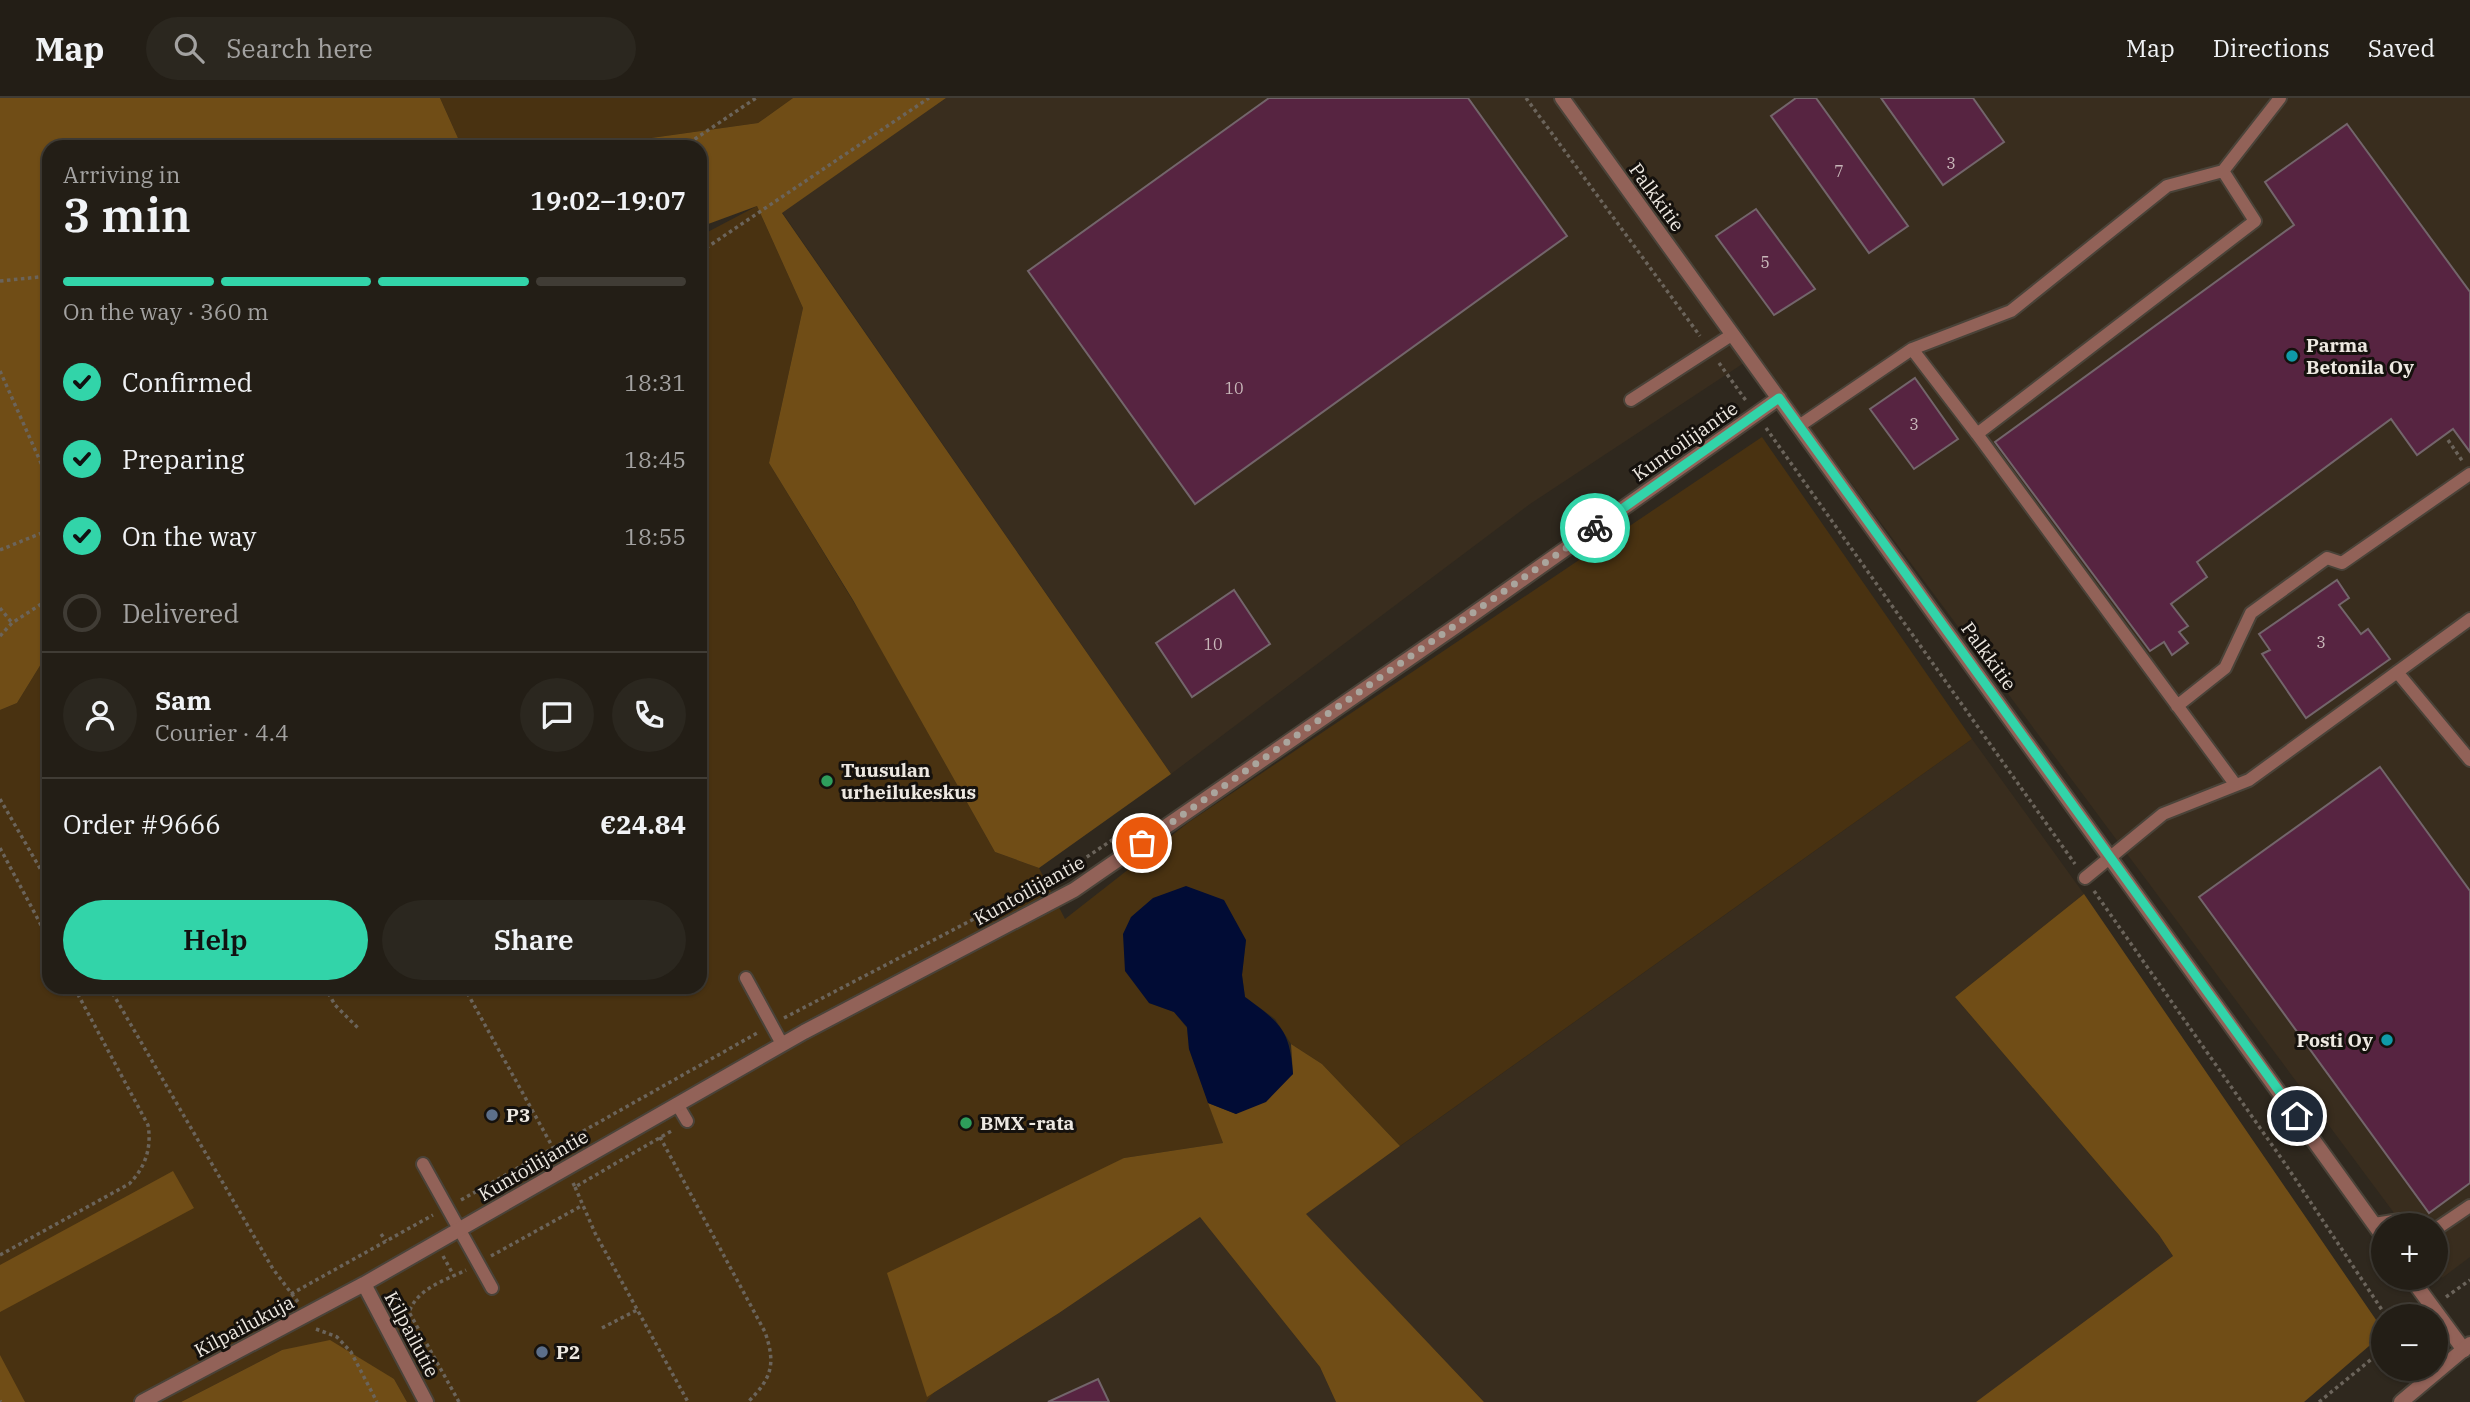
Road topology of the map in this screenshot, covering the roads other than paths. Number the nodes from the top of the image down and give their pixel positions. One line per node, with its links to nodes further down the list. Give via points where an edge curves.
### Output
1 (1562, 98): 4 (street, Palkkitie)
2 (2280, 98): 3 (lane)
3 (2223, 170): 5 (lane, via 2166,186 2011,311); 9 (lane, via 2255,222)
4 (1733, 334): 6 (street, Palkkitie); 7 (lane)
5 (1912, 349): 8 (lane); 9 (lane)
6 (1779, 398): 8 (street, Palkkitie); 19 (street, Kuntoilijantie, via 1752,409 1074,890)
7 (1631, 400)
8 (1799, 426): 16 (street, Palkkitie)
9 (1978, 434): 13 (lane)
10 (2470, 473): 13 (lane, via 2342,563 2327,558 2251,613 2225,668)
11 (2470, 619): 12 (lane)
12 (2397, 672): 14 (lane); 15 (lane, via 2249,780)
13 (2177, 706): 15 (lane)
14 (2470, 760)
15 (2235, 784): 16 (lane, via 2163,814)
16 (2112, 858): 17 (lane); 24 (street, Palkkitie)
17 (2085, 878)
18 (746, 978): 19 (lane)
19 (782, 1044): 20 (street, Kuntoilijantie)
20 (677, 1104): 21 (lane); 26 (street, Kuntoilijantie)
21 (687, 1121)
22 (423, 1164): 26 (lane)
23 (2470, 1206): 25 (lane)
24 (2371, 1219)
25 (2448, 1221)
26 (461, 1229): 27 (street, Kuntoilijantie); 28 (lane)
27 (364, 1284): 31 (street, Kilpailukuja); 32 (street, Kilpailutie)
28 (492, 1288)
29 (2421, 1290): 30 (street)
30 (2467, 1347): 33 (street)
31 (142, 1402)
32 (426, 1402)
33 (2402, 1402)

